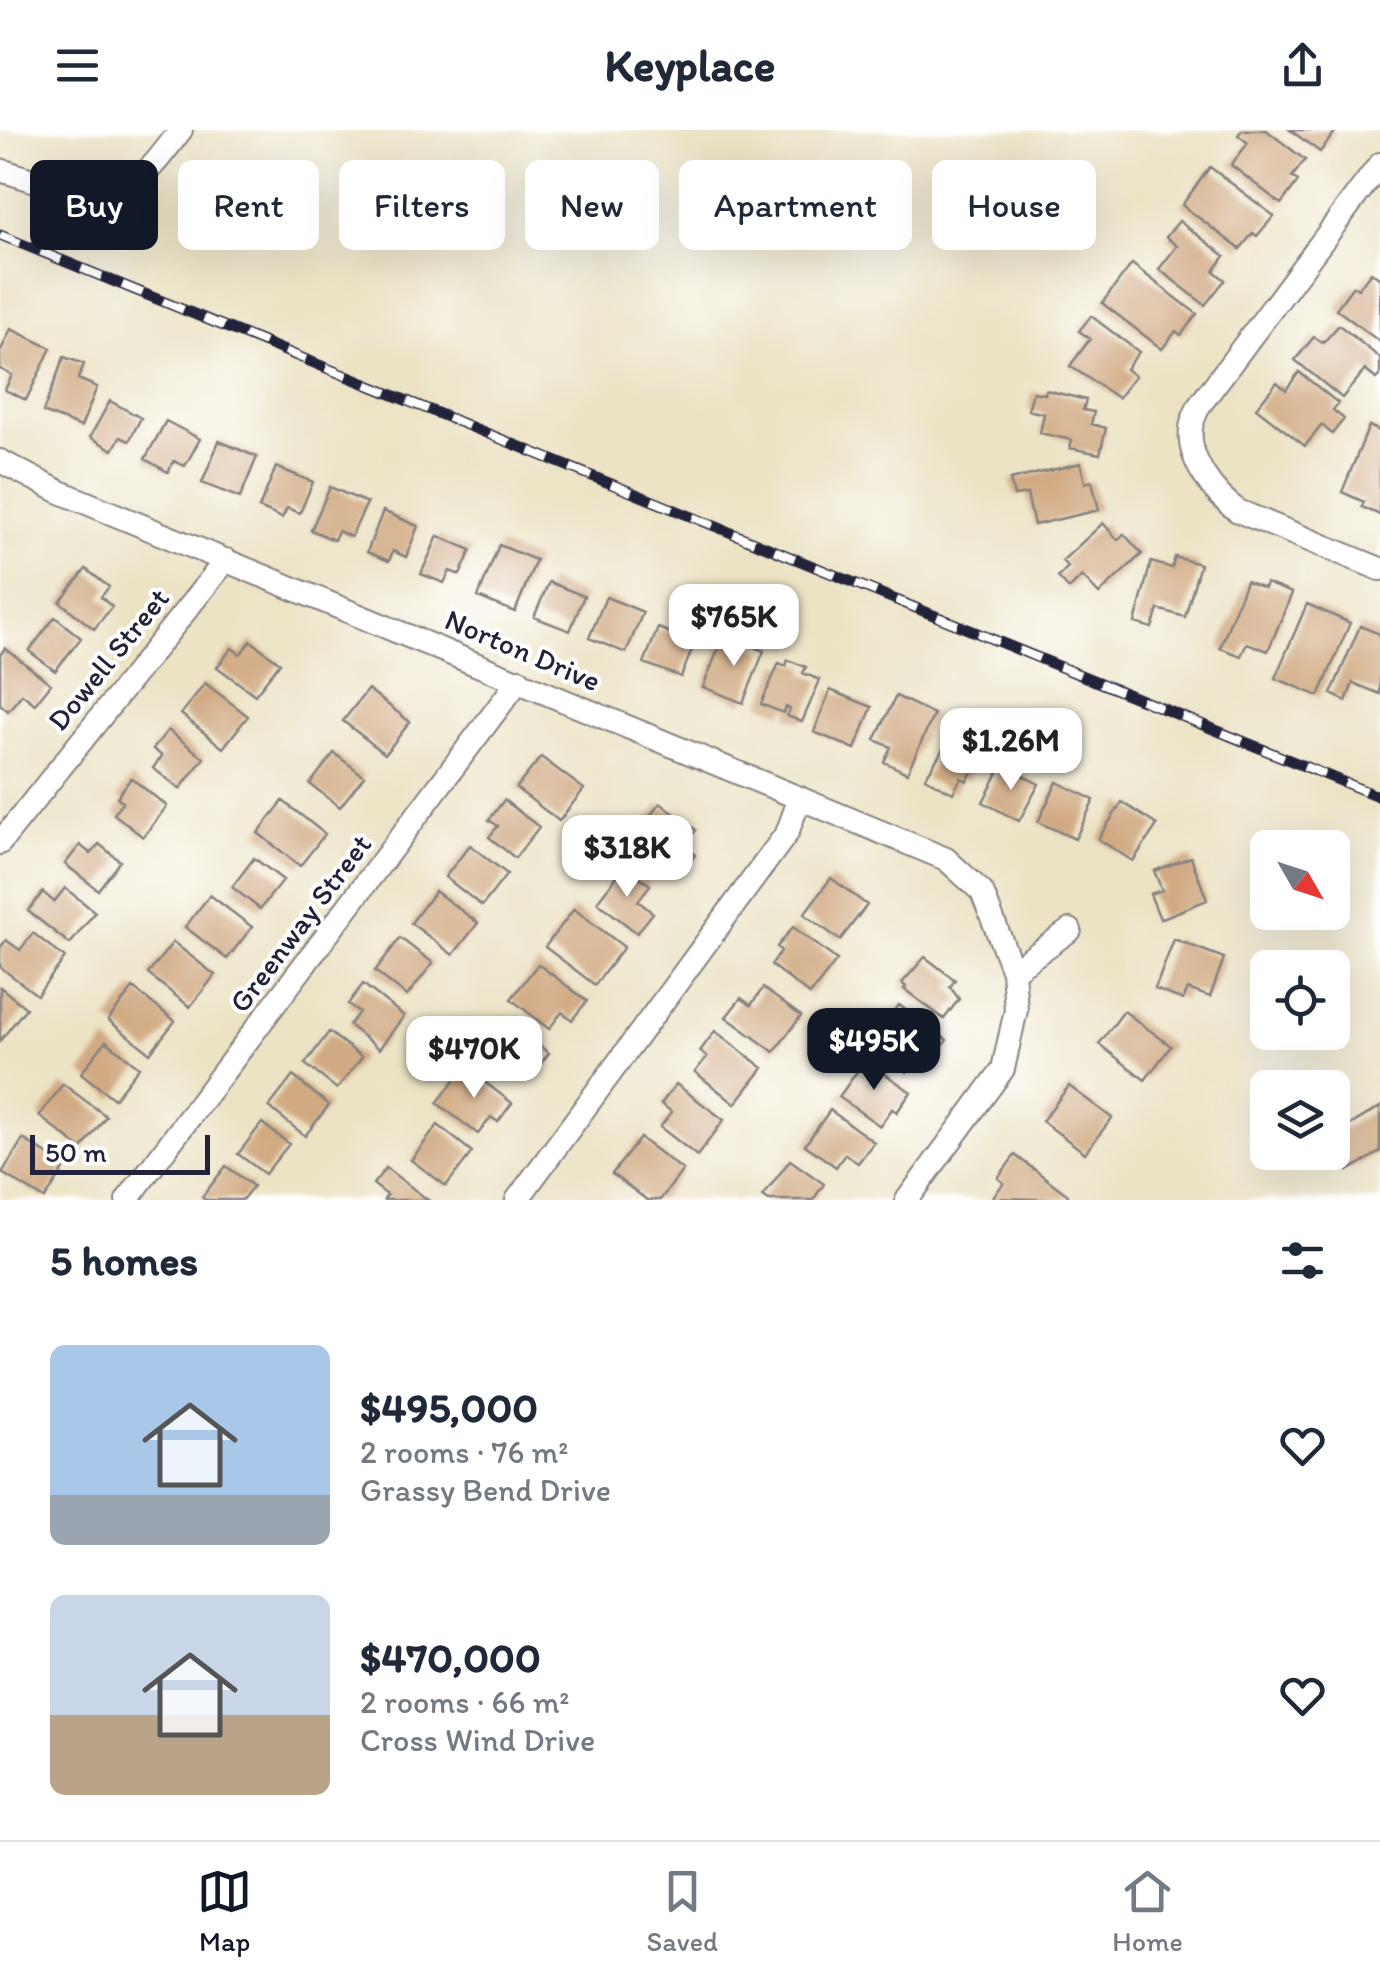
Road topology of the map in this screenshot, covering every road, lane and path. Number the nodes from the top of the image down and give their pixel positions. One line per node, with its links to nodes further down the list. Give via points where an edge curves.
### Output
1 (180, 130): 3 (street, via 127,188 106,194)
2 (1380, 164): 6 (street, via 1198,406 1190,430 1200,468 1223,501)
3 (0, 170)
4 (0, 461): 5 (street, Norton Drive)
5 (226, 560): 7 (street, Norton Drive); 9 (street, Dowell Street)
6 (1380, 569)
7 (519, 680): 8 (street, Norton Drive); 12 (street, Greenway Street)
8 (800, 798): 11 (street, Norton Drive, via 946,859 982,892); 13 (street, via 786,833)
9 (0, 843)
10 (1070, 930): 11 (street)
11 (1013, 971): 14 (street, via 1016,1010 1002,1069)
12 (128, 1200)
13 (516, 1200)
14 (906, 1200)

